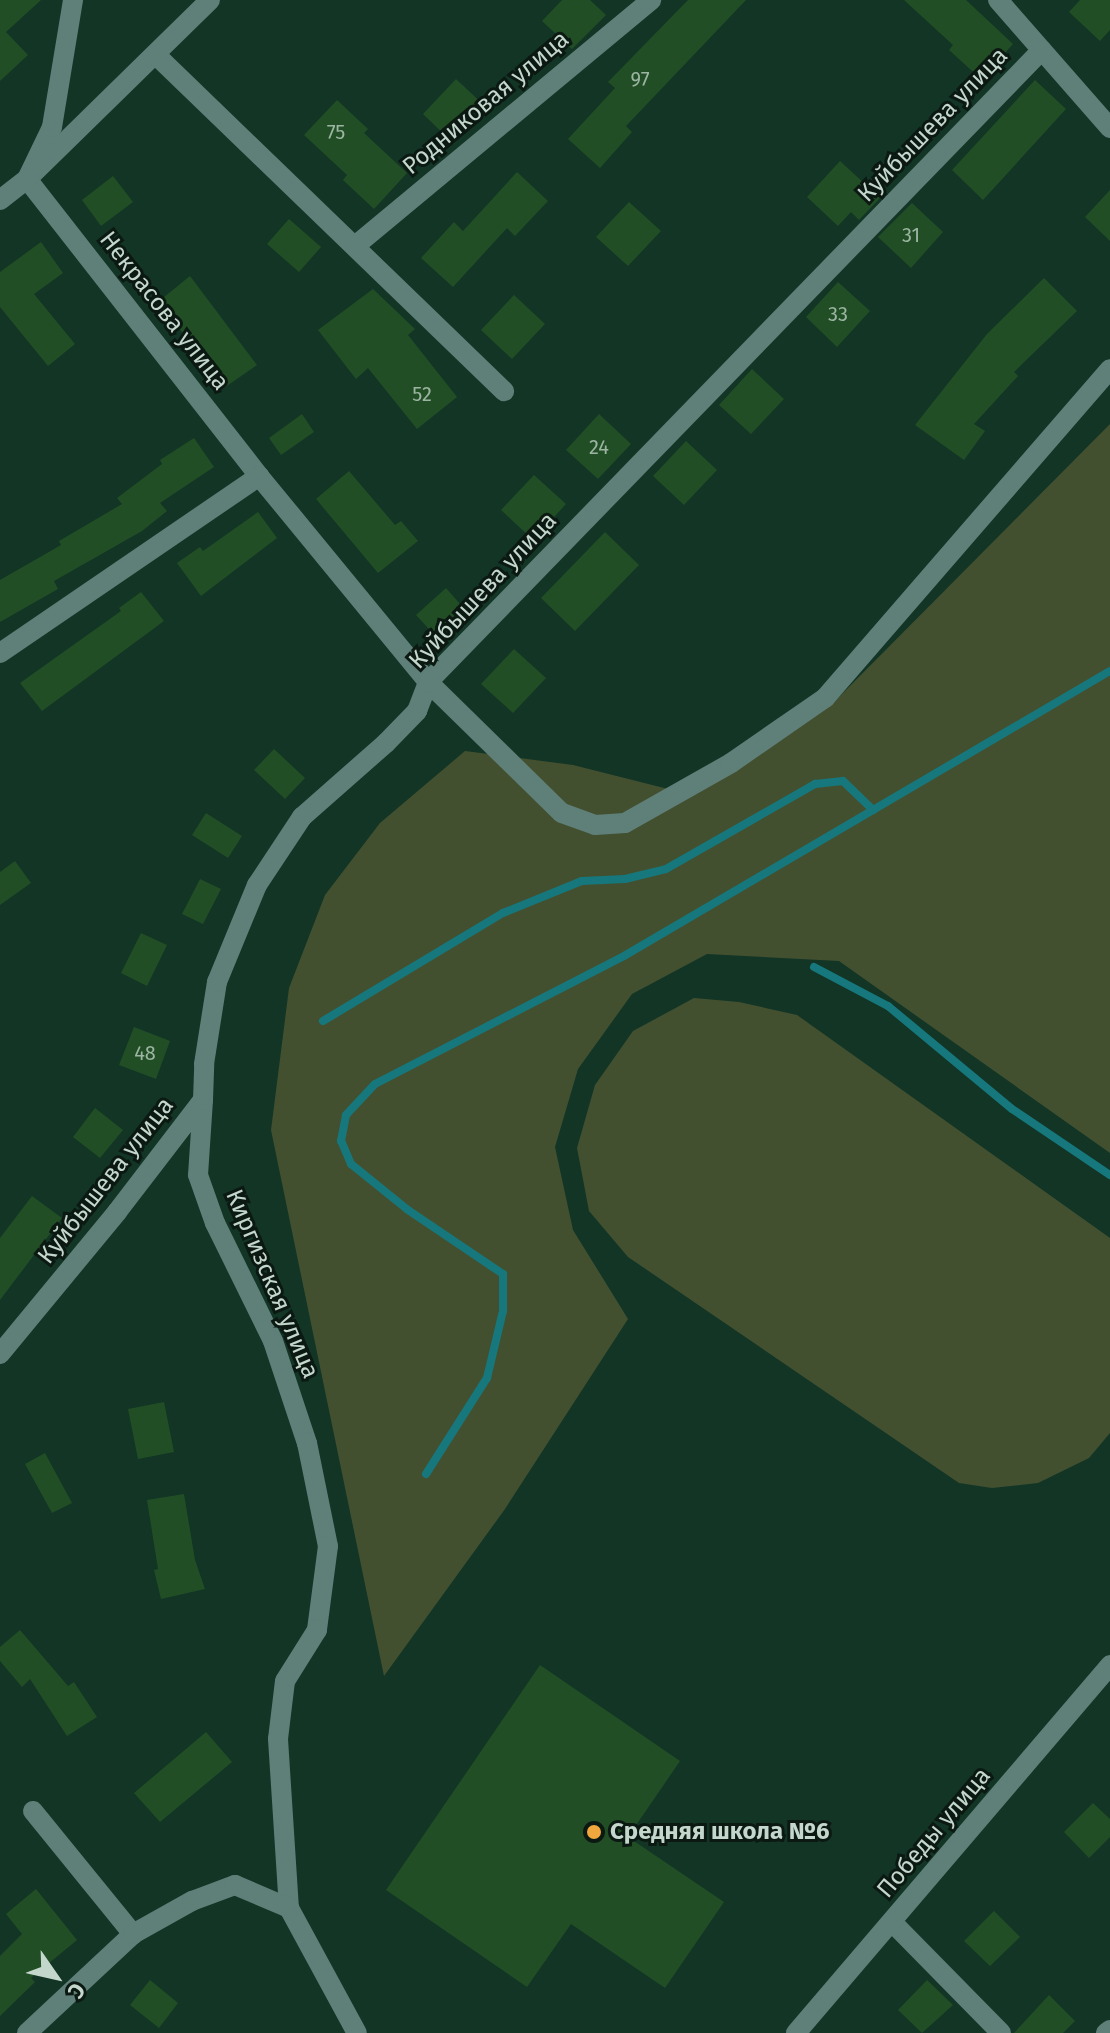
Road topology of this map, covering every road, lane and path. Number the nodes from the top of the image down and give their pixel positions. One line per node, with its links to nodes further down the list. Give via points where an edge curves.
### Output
1 (73, 0): 8 (street, via 52,127)
2 (210, 0): 6 (street)
3 (651, 0): 10 (street, Родниковая улица)
4 (998, 0): 5 (street, Куйбышева улица)
5 (1042, 50): 7 (street, Куйбышева улица); 15 (street, Куйбышева улица)
6 (156, 55): 8 (street); 10 (street)
7 (1110, 128)
8 (27, 179): 9 (street); 13 (street, Некрасова улица)
9 (0, 200)
10 (355, 246): 12 (street)
11 (1110, 369): 15 (street, Некрасова улица, via 825,698 731,763 625,823 595,825 562,813)
12 (504, 391)
13 (259, 476): 14 (street); 15 (street, Некрасова улица)
14 (0, 653)
15 (428, 682): 16 (street, Куйбышева улица, via 417,711 302,817 257,885 217,982)
16 (203, 1100): 17 (street, Куйбышева улица); 21 (street, Киргизская улица, via 198,1175 215,1223 273,1341 307,1443 328,1546 317,1630 285,1681 278,1739)
17 (0, 1354)
18 (1110, 1643): 19 (street)
19 (1108, 1666): 22 (street, Победы улица)
20 (33, 1811): 23 (street)
21 (289, 1908): 23 (street, via 235,1885 192,1901); 25 (street, Киргизская улица)
22 (893, 1923): 26 (street, Победы улица); 27 (street)
23 (133, 1934): 24 (street)
24 (27, 2033)
25 (357, 2033)
26 (796, 2033)
27 (1001, 2033)

